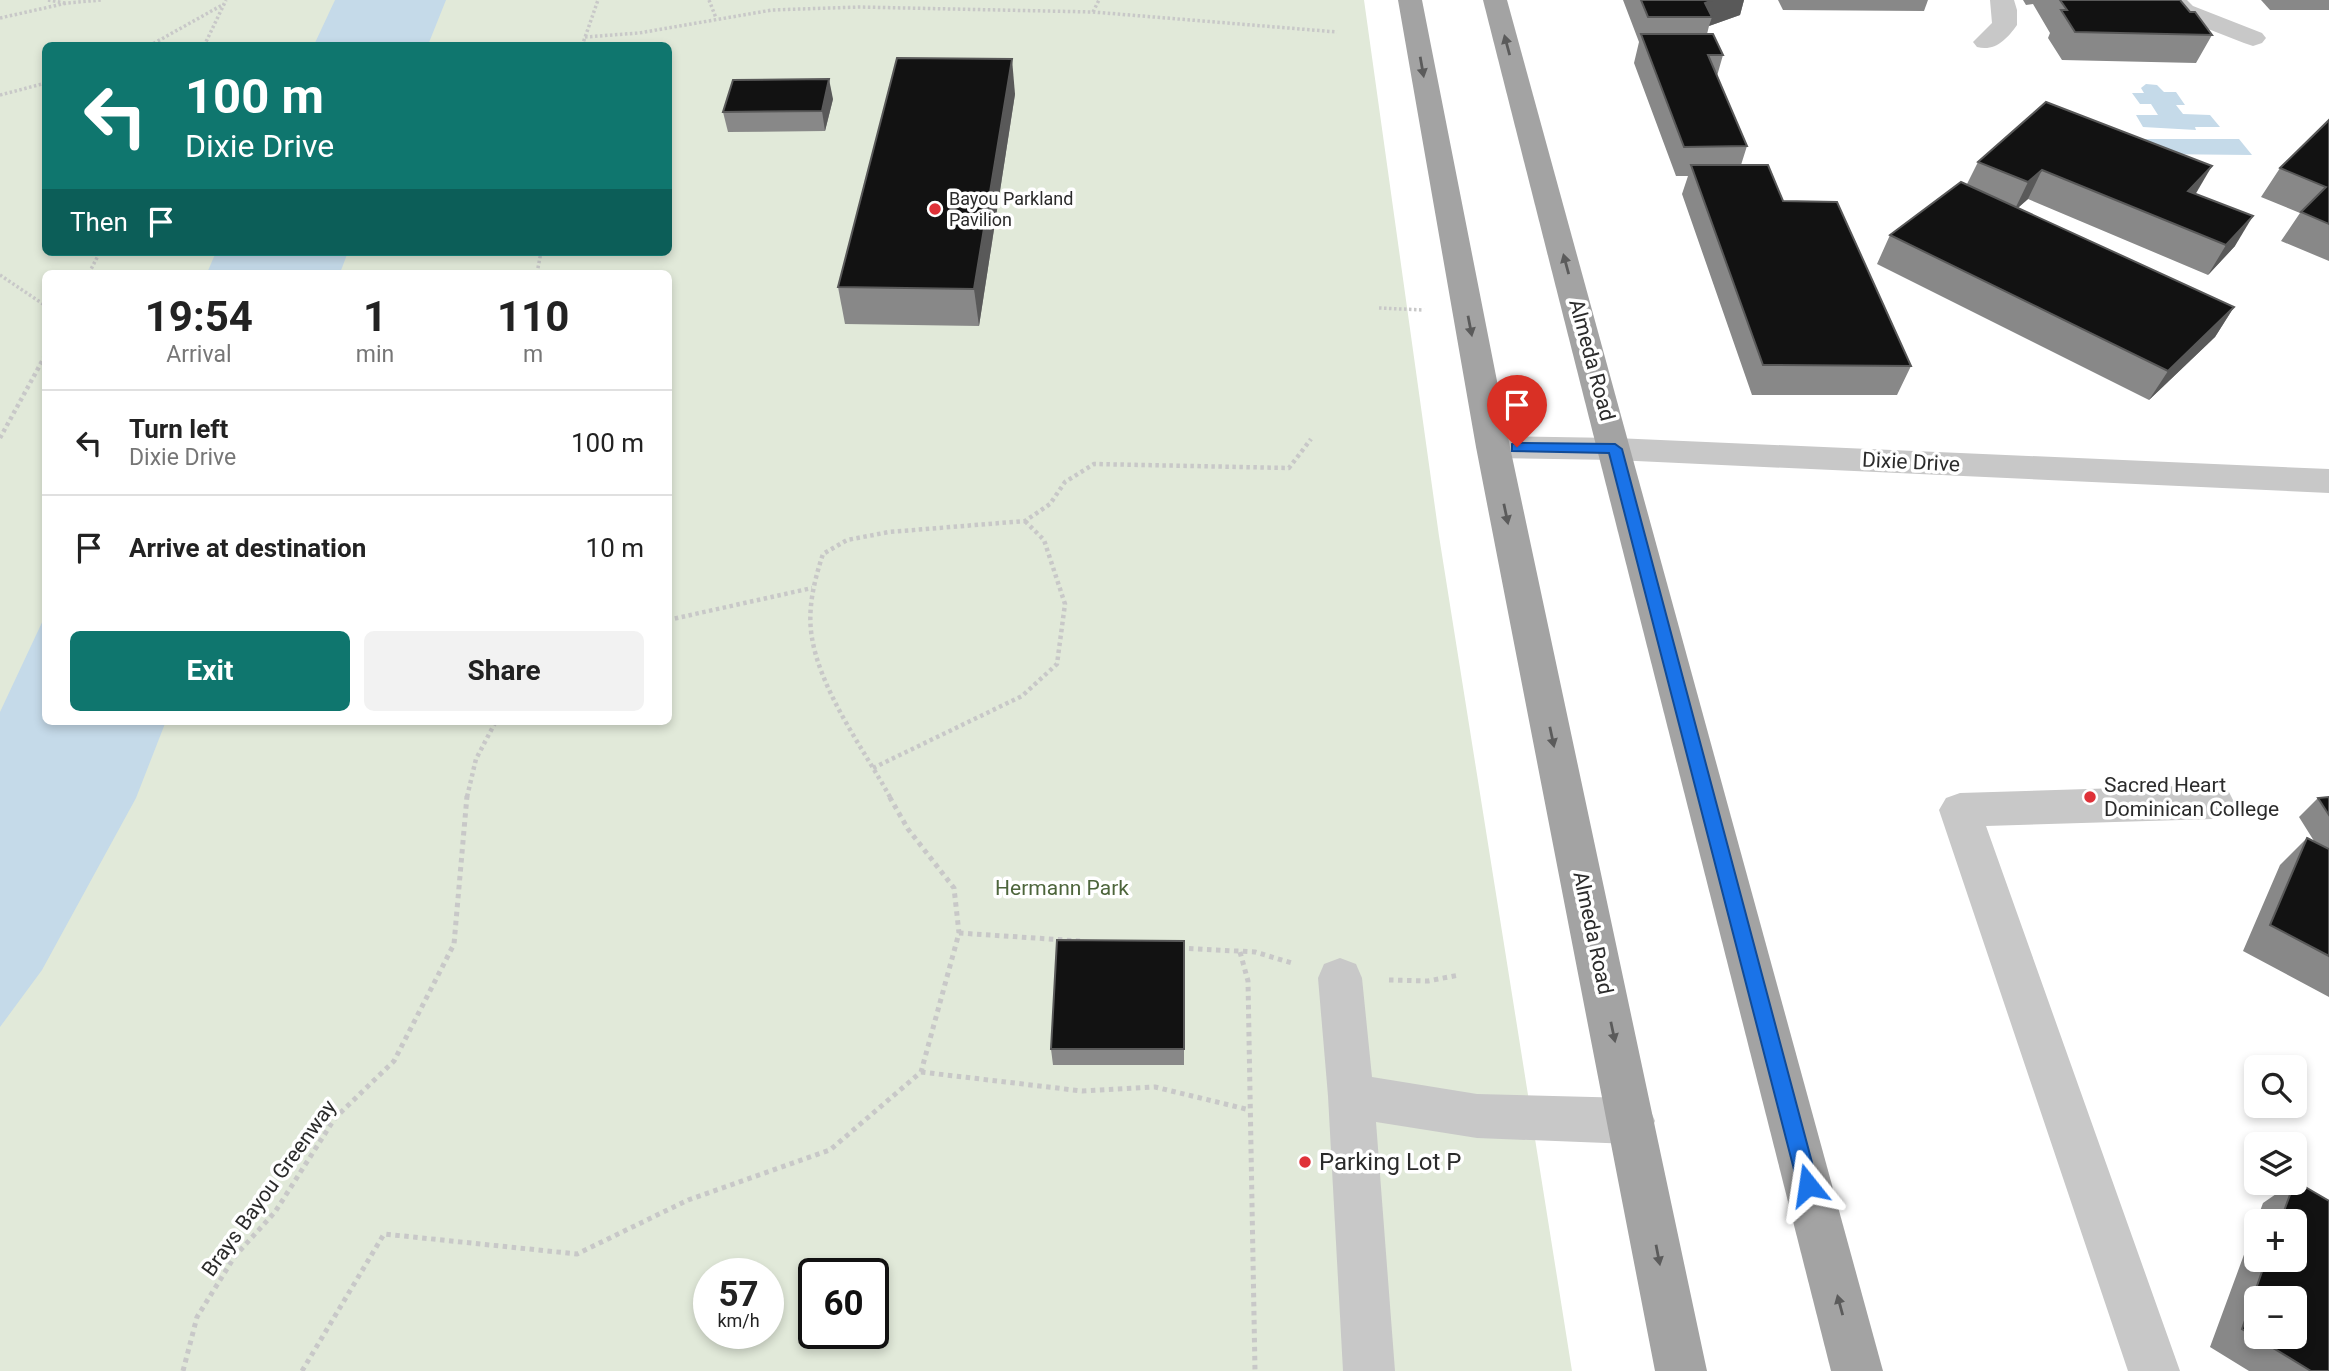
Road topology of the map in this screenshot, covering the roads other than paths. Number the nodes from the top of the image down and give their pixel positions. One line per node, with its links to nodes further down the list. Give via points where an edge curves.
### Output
1 (1410, 0): 7 (main road, Almeda Road, one-way to 7)
2 (1495, 0): 8 (main road, Almeda Road, one-way to 2)
3 (2002, 0): 6 (street, via 2004,25)
4 (2173, 0): 5 (street, via 2184,11)
5 (2253, 38)
6 (1986, 42)
7 (1493, 447): 8 (street, Dixie Drive); 13 (main road, Almeda Road, one-way to 13)
8 (1615, 449): 9 (street, Dixie Drive); 16 (main road, Almeda Road, one-way to 8)
9 (2329, 481)
10 (2214, 802): 17 (street, via 1960,810)
11 (1340, 978): 12 (street)
12 (1351, 1096): 13 (street, via 1477,1116); 14 (street)
13 (1631, 1121): 15 (main road, Almeda Road, one-way to 15)
14 (1369, 1371)
15 (1681, 1371)
16 (1857, 1371)
17 (2154, 1371)

